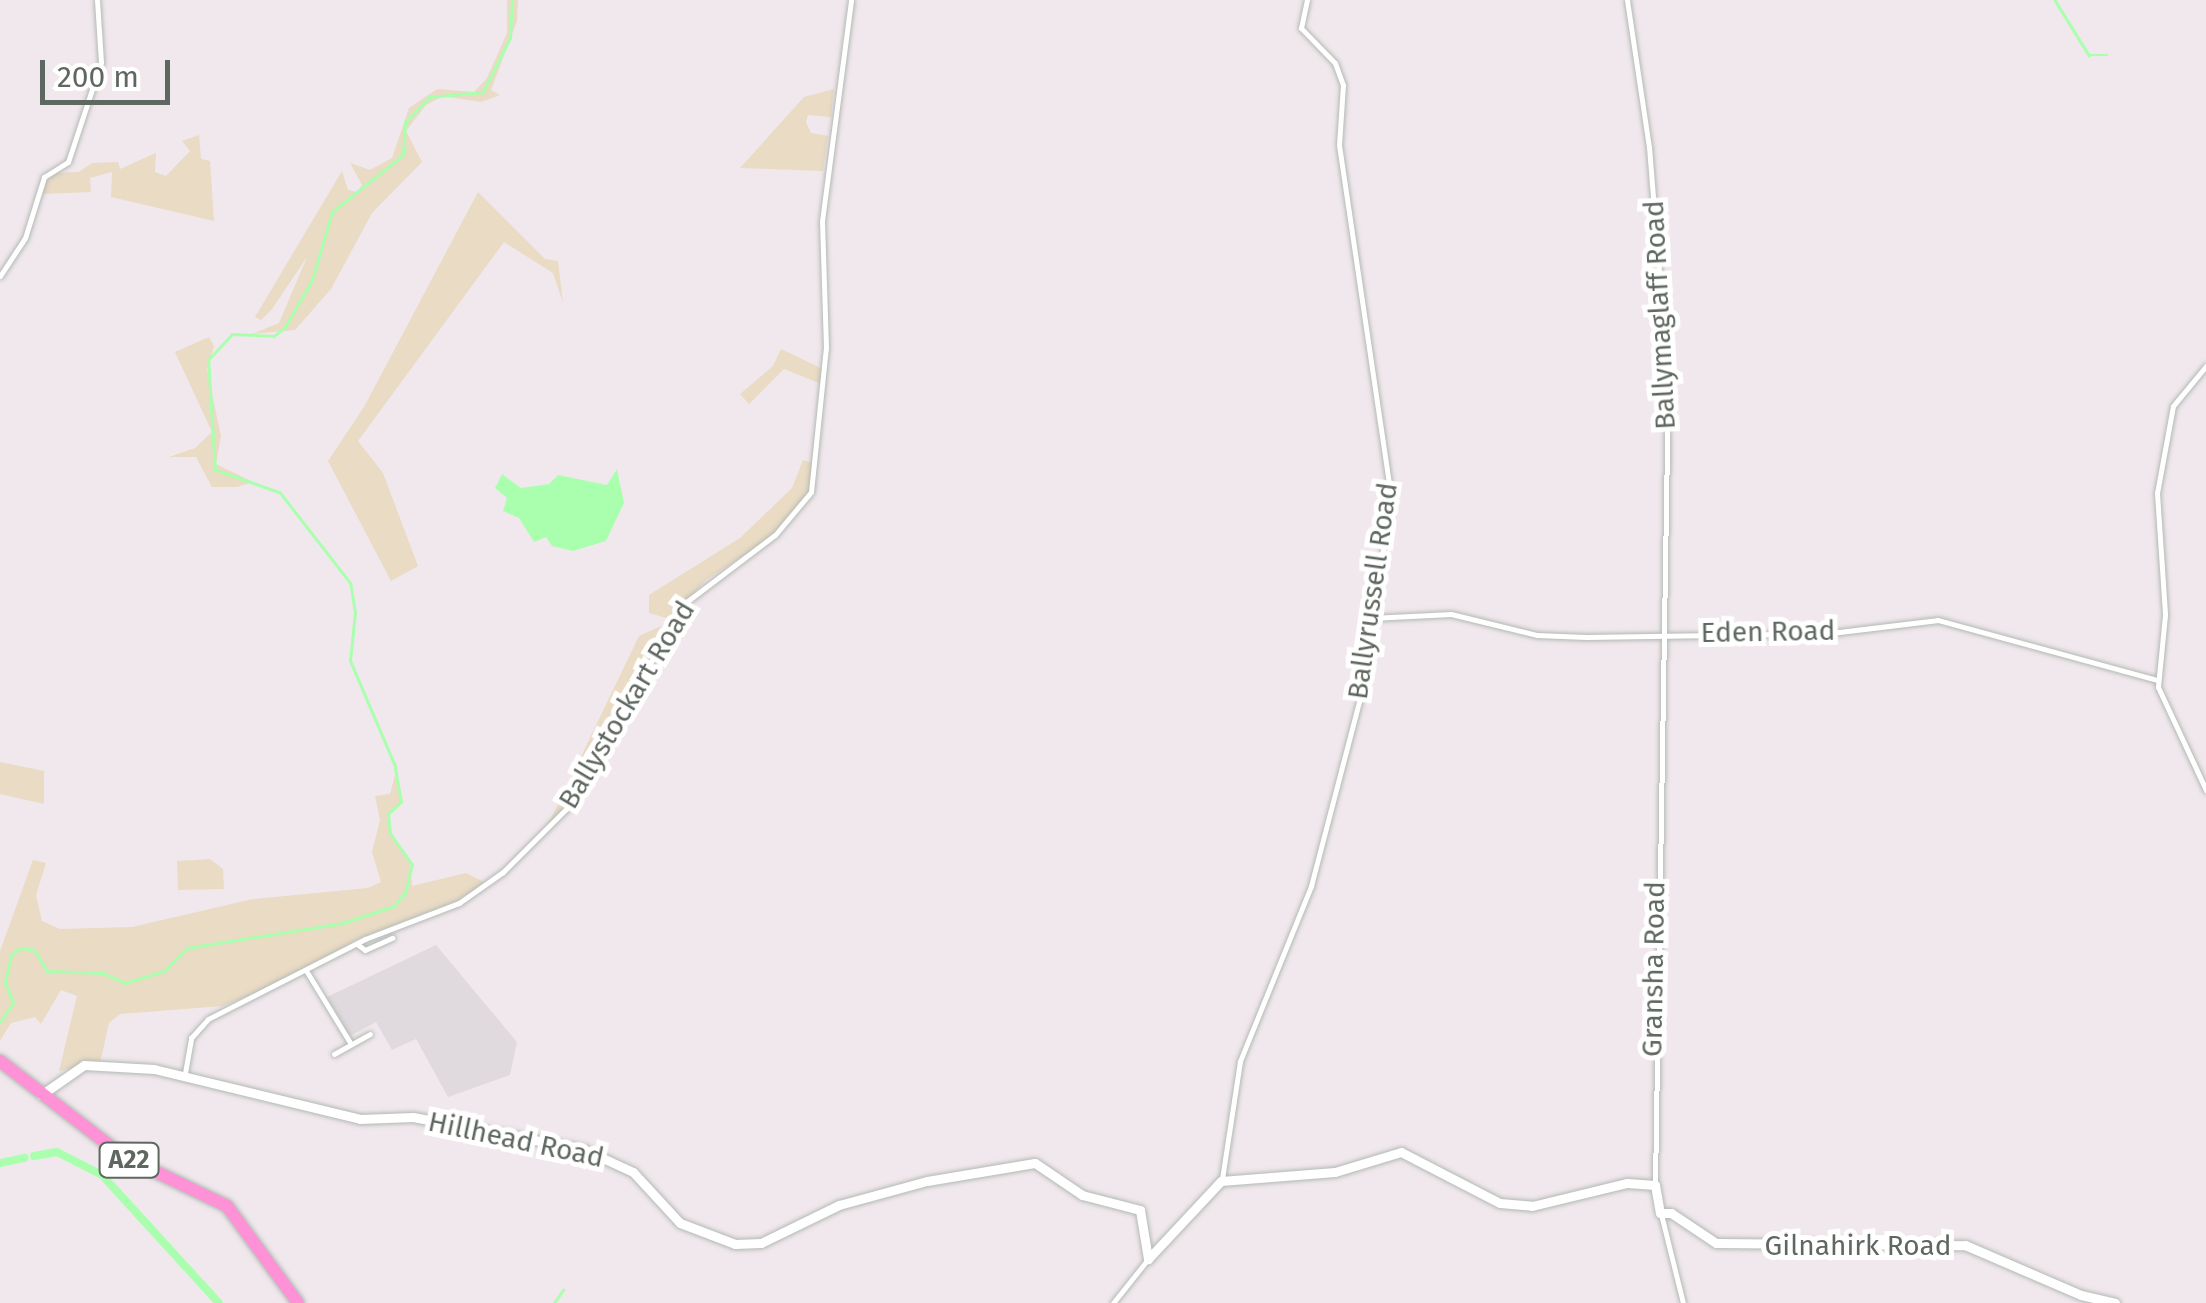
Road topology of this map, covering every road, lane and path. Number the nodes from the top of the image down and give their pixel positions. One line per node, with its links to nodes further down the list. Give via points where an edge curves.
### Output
1 (97, 0): 5 (street, via 101,62 68,162 44,177 22,243)
2 (851, 0): 12 (street, Ballystockart Road, via 822,220 826,348 812,492 776,535 707,582 676,614 558,820 475,895)
3 (1307, 0): 7 (street, Ballyrussell Road, via 1301,28 1335,63 1343,85 1344,180 1390,470)
4 (1626, 0): 8 (street, Ballymaglaff Road, via 1650,147 1668,383)
5 (0, 276)
6 (2206, 366): 9 (street, via 2173,406 2157,494 2165,615)
7 (1371, 618): 8 (street, Eden Road, via 1452,614 1556,636); 20 (street, Ballyrussell Road, via 1360,698 1312,886 1240,1061)
8 (1665, 632): 9 (street, Eden Road, via 1744,637 1938,620 2031,651); 21 (street, Gransha Road, via 1654,932)
9 (2158, 680): 10 (street)
10 (2206, 790)
11 (392, 938): 12 (street, via 365,950)
12 (357, 944): 13 (street, Ballystockart Road)
13 (307, 972): 15 (street); 18 (street, Ballystockart Road, via 199,1026)
14 (370, 1034): 15 (street)
15 (352, 1044): 16 (street)
16 (334, 1054)
17 (0, 1062): 19 (highway, A22)
18 (185, 1072): 19 (street, Hillhead Road, via 84,1066); 23 (street, Hillhead Road, via 346,1116 413,1117 596,1152 633,1172 680,1223 736,1244 761,1242 839,1205 926,1181 1035,1163 1082,1195 1140,1210)
19 (41, 1095): 24 (highway, A22, via 137,1165 227,1206)
20 (1221, 1182): 21 (street, via 1334,1172 1401,1152 1512,1206 1627,1183); 23 (street)
21 (1655, 1185): 22 (street, Gransha Road)
22 (1660, 1213): 26 (street, Gransha Road); 27 (street, Gilnahirk Road, via 1736,1247 1829,1240 1965,1245 2081,1296)
23 (1148, 1260): 25 (street)
24 (298, 1303)
25 (1114, 1303)
26 (1684, 1303)
27 (2114, 1303)

